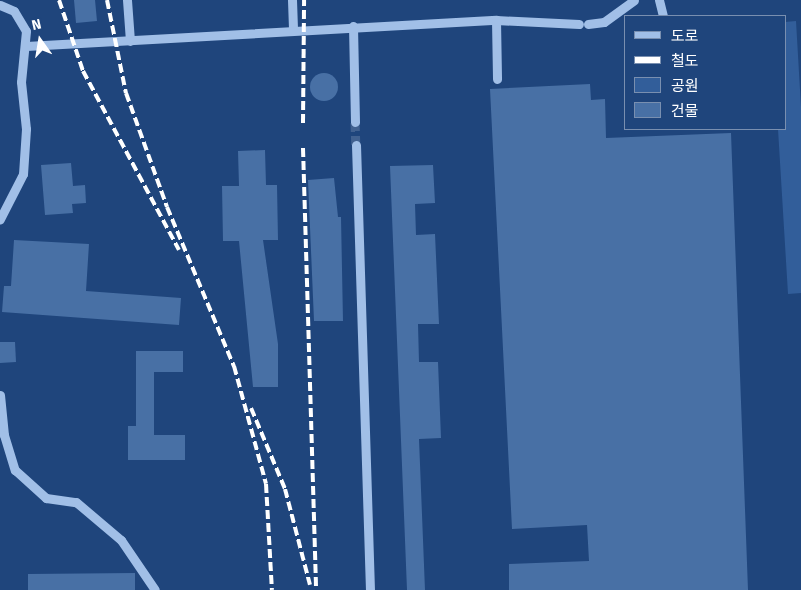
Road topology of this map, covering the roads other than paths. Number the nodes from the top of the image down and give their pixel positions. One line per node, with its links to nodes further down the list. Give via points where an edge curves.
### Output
1 (127, 0): 10 (street)
2 (292, 0): 9 (street)
3 (634, 0): 7 (street, via 604,22)
4 (659, 0): 6 (street)
5 (0, 5): 11 (street, via 14,11 26,30)
6 (663, 15)
7 (496, 20): 8 (street); 12 (street)
8 (353, 26): 9 (street); 13 (street)
9 (293, 30): 10 (street)
10 (130, 41): 11 (street)
11 (26, 46): 15 (street, via 21,82 26,129 23,174)
12 (497, 79)
13 (355, 122)
14 (356, 145): 18 (street)
15 (0, 219)
16 (0, 395): 17 (street, via 4,435 15,470 46,498 76,502 121,540)
17 (155, 590)
18 (370, 590)

